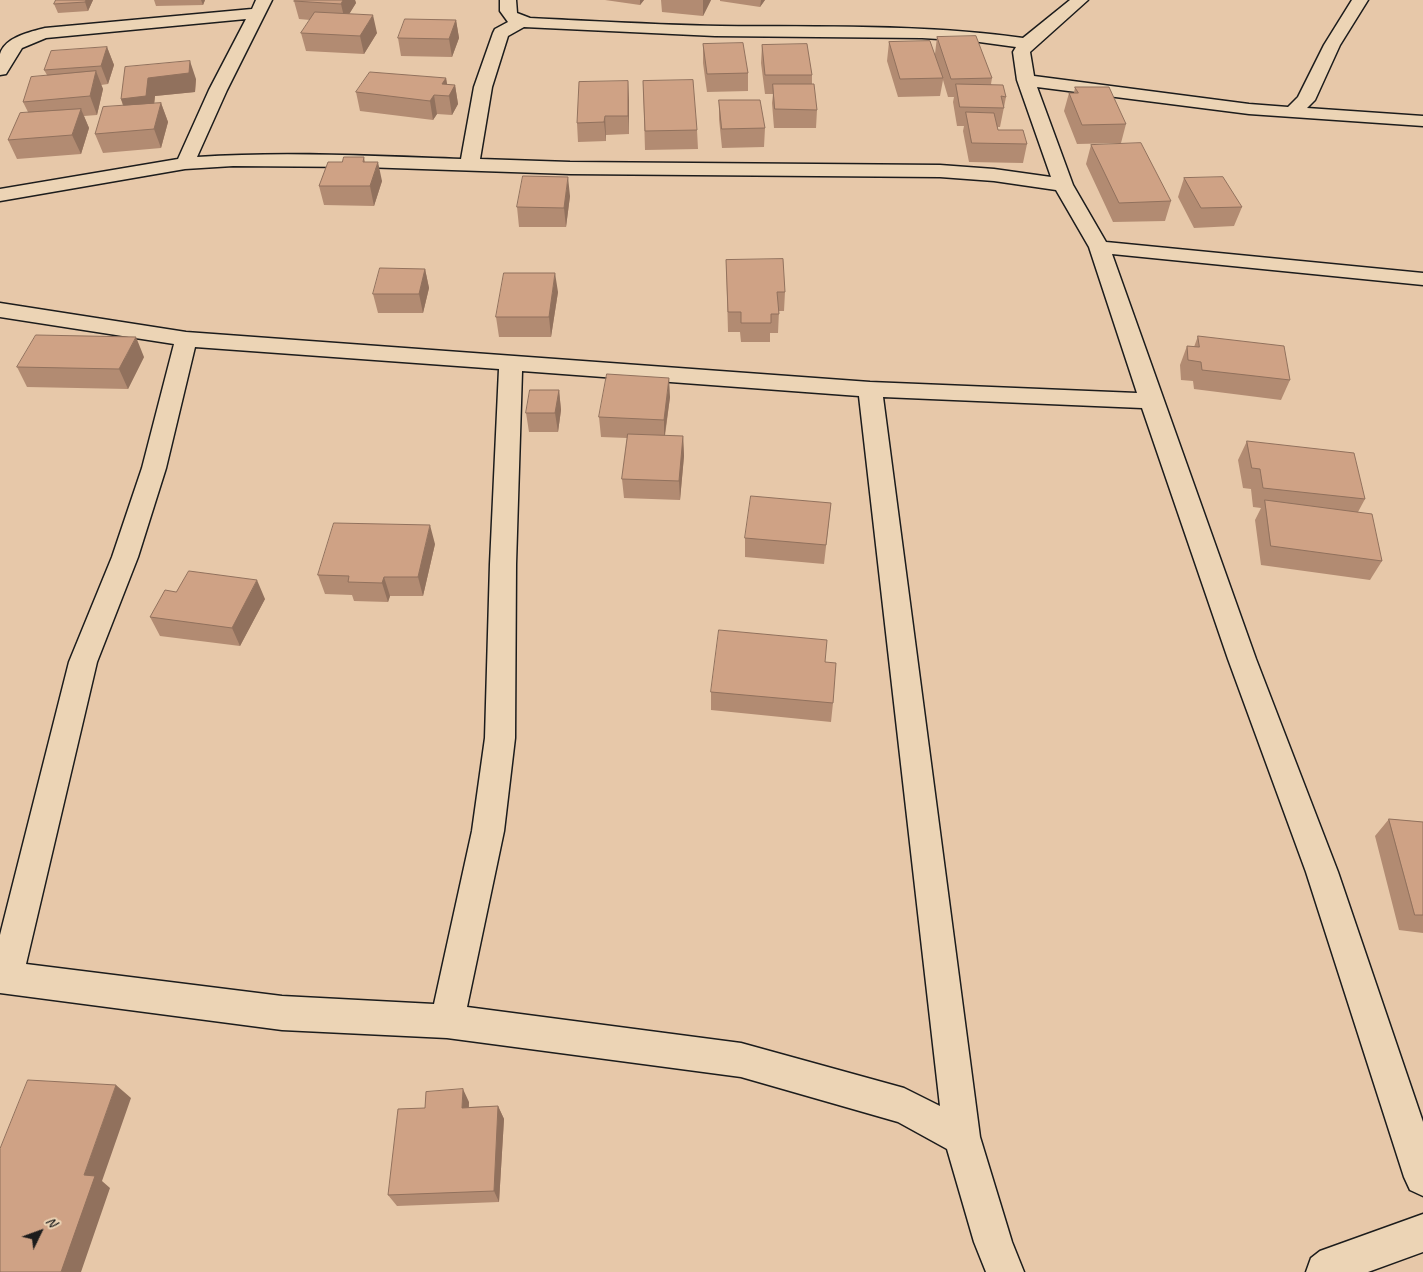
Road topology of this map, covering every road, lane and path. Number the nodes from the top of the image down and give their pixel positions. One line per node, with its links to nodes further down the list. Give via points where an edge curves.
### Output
1 (508, 0): 5 (street, via 509,15)
2 (1080, 0): 8 (street)
3 (1360, 0): 11 (street, via 1332,45 1306,100)
4 (260, 6): 7 (street, via 45,33); 13 (street)
5 (521, 22): 8 (street, via 715,31 922,33); 14 (street, via 501,33 483,87)
6 (0, 36): 7 (street)
7 (27, 39): 9 (street, via 10,50)
8 (1026, 44): 10 (street, via 1021,52)
9 (0, 70)
10 (1026, 80): 11 (street); 15 (street)
11 (1292, 112): 12 (street)
12 (1423, 121)
13 (185, 163): 14 (street, via 363,160); 16 (street)
14 (470, 164): 15 (street, via 570,168 940,171)
15 (1064, 184): 17 (street)
16 (0, 195)
17 (1099, 247): 18 (street); 23 (street)
18 (1423, 279)
19 (0, 310): 20 (street)
20 (186, 339): 21 (street); 24 (street, via 154,468 125,557 83,662)
21 (511, 363): 22 (street); 25 (street, via 500,738 488,831)
22 (870, 389): 23 (street); 26 (street)
23 (1151, 401): 27 (street, via 1322,872)
24 (3, 978): 25 (street, via 282,1013)
25 (447, 1021): 26 (street, via 741,1060 904,1106)
26 (962, 1137): 29 (street)
27 (1423, 1177)
28 (1423, 1233): 30 (street)
29 (1005, 1272)
30 (1325, 1272)

